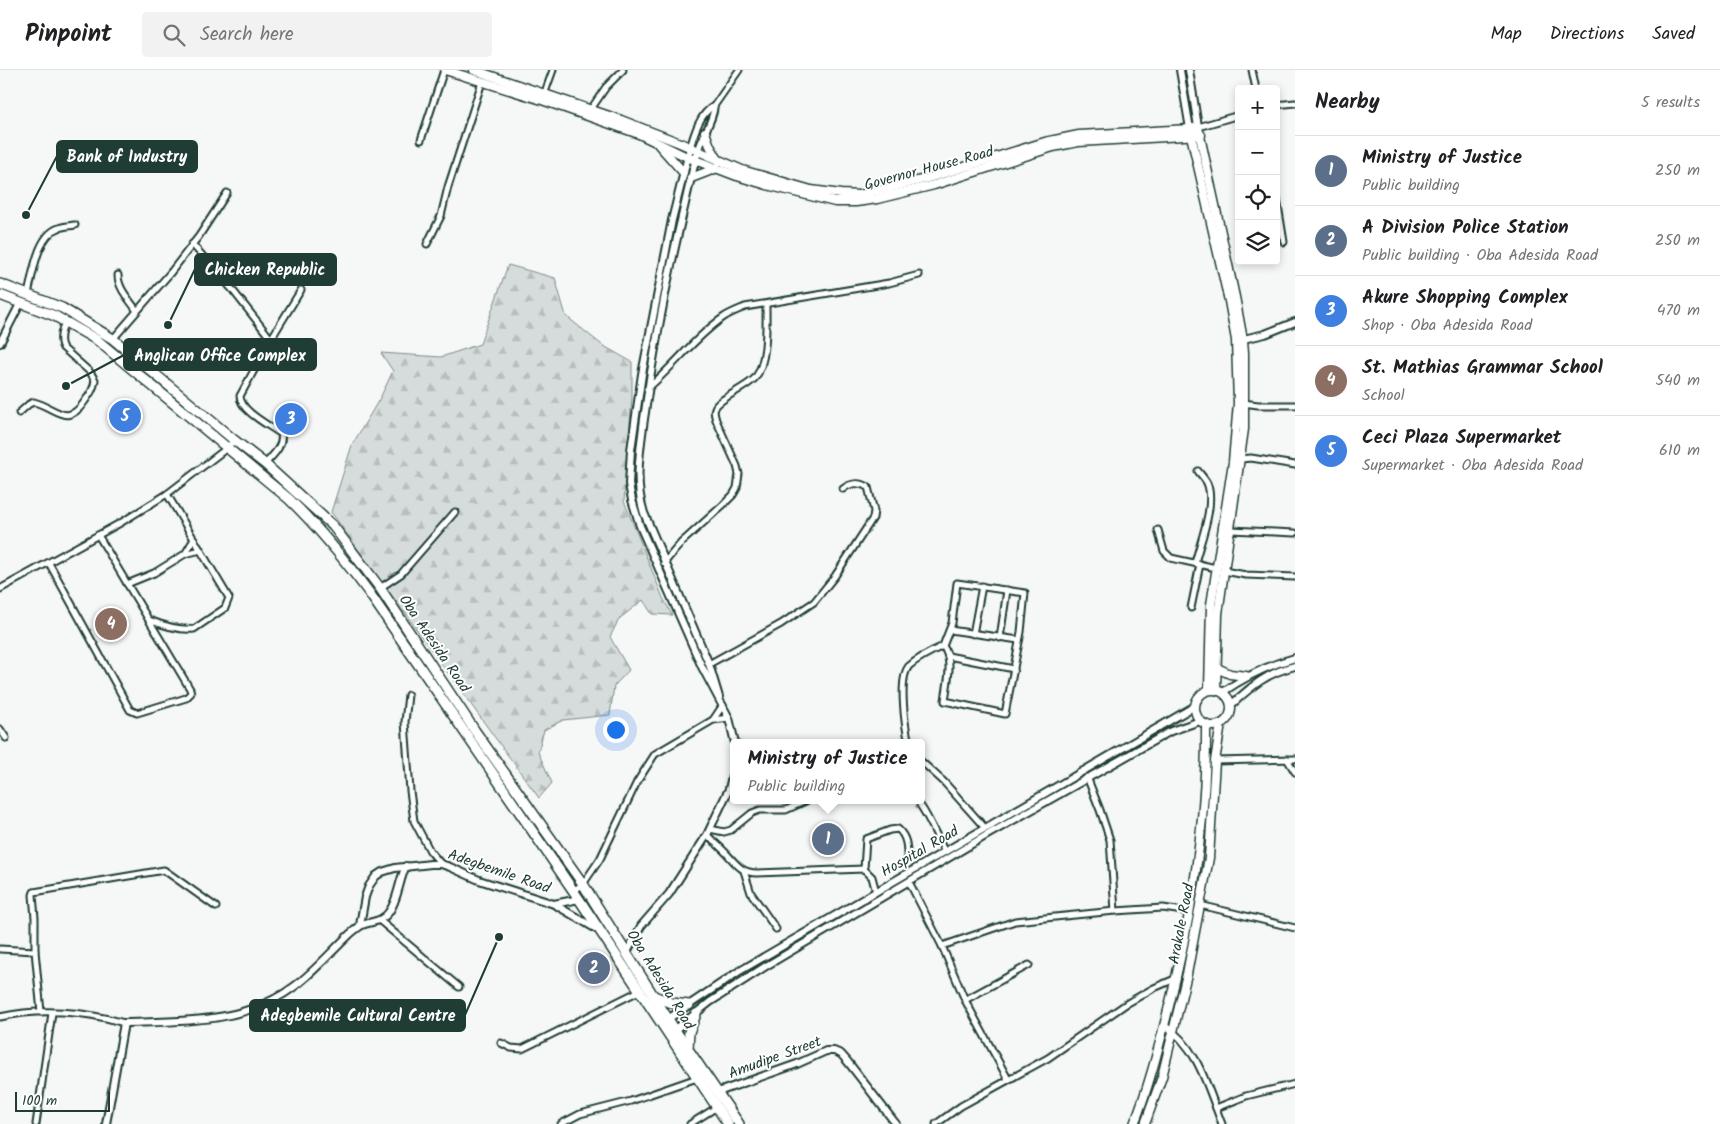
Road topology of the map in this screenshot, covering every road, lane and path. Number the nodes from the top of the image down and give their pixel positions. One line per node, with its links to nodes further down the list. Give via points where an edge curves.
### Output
1 (444, 70): 9 (main road, Governor House Road); 20 (street)
2 (474, 70): 11 (main road, Governor House Road)
3 (553, 70): 11 (street)
4 (623, 70): 15 (street)
5 (739, 70): 14 (street)
6 (1180, 70): 19 (street)
7 (1190, 70): 17 (street)
8 (1252, 70): 10 (street)
9 (482, 82): 11 (main road, Governor House Road); 36 (street, via 441,216)
10 (1255, 85)
11 (544, 96): 15 (main road, Governor House Road); 21 (main road, Governor House Road)
12 (1295, 103): 13 (street)
13 (1280, 105)
14 (714, 106): 18 (street); 22 (street, via 699,124)
15 (591, 109): 22 (main road, Governor House Road)
16 (1235, 117): 17 (street)
17 (1199, 131): 19 (main road, Governor House Road); 30 (main road)
18 (705, 132): 23 (street); 26 (main road)
19 (1190, 133): 26 (main road, Governor House Road, via 1117,132 1045,142 932,177 860,194 812,190); 31 (main road)
20 (422, 140)
21 (658, 143): 24 (main road, Governor House Road); 27 (main road)
22 (690, 148): 23 (main road, Governor House Road); 24 (street)
23 (698, 151): 25 (street); 26 (main road, Governor House Road)
24 (687, 157): 25 (main road, Governor House Road); 27 (street)
25 (695, 160): 26 (main road, Governor House Road); 28 (street)
26 (718, 164): 28 (main road)
27 (683, 172): 98 (street, via 642,374 629,484 640,526 702,666)
28 (691, 178): 52 (street)
29 (227, 192): 35 (street)
30 (1215, 201): 31 (main road); 50 (main road)
31 (1206, 203): 50 (main road)
32 (1280, 218): 34 (street)
33 (75, 225): 41 (street, via 51,232 42,245)
34 (1284, 242)
35 (192, 244): 45 (street); 49 (street)
36 (427, 244)
37 (118, 275): 45 (street, via 122,290)
38 (920, 275): 44 (street)
39 (0, 284): 41 (main road, Oba Adesida Road)
40 (301, 290): 49 (street)
41 (28, 294): 48 (main road, Oba Adesida Road, via 62,308)
42 (0, 295): 43 (main road, Oba Adesida Road)
43 (21, 302): 46 (main road, Oba Adesida Road); 51 (street)
44 (766, 304): 52 (street, via 745,307 725,316); 73 (street, via 766,341 758,374 738,392 719,402 714,412 739,474 738,488)
45 (137, 311): 48 (street)
46 (65, 321): 55 (street, via 61,344 90,372 95,380 92,392 74,414 67,416 34,402); 57 (main road, Oba Adesida Road, via 97,340)
47 (1295, 322): 50 (street)
48 (113, 339): 56 (main road, Oba Adesida Road)
49 (271, 339): 59 (street, via 240,396 245,408 281,434 281,445)
50 (1239, 340): 53 (main road)
51 (0, 343)
52 (647, 390): 73 (street, via 638,481 644,513)
53 (1242, 403): 54 (street); 58 (main road); 75 (main road)
54 (1295, 405)
55 (19, 413)
56 (234, 440): 57 (street); 59 (main road, Oba Adesida Road)
57 (227, 448): 63 (street); 130 (main road, Oba Adesida Road, via 288,499 343,557)
58 (1241, 459): 60 (street); 66 (main road)
59 (265, 464): 80 (main road, Oba Adesida Road, via 333,526)
60 (1295, 465)
61 (1198, 471): 74 (street, via 1207,483 1209,513)
62 (843, 490): 91 (street, via 854,484 868,487 873,518 827,586 798,614)
63 (167, 494): 68 (street); 69 (street)
64 (455, 512): 80 (street, via 401,574)
65 (1158, 530): 74 (street, via 1166,554)
66 (1231, 530): 67 (street); 75 (main road)
67 (1295, 533)
68 (98, 535): 72 (street); 77 (street)
69 (194, 539): 70 (street); 71 (street)
70 (201, 550): 71 (street); 83 (street, via 230,598 228,604 194,630)
71 (185, 554): 77 (street, via 154,573)
72 (49, 563): 79 (street); 83 (street, via 126,705 134,713 186,698 191,693)
73 (664, 563): 91 (street)
74 (1197, 564): 75 (street); 82 (street)
75 (1220, 570): 76 (street, via 1246,575); 93 (main road); 96 (main road, via 1211,605)
76 (1295, 577)
77 (127, 584): 83 (street)
78 (982, 586): 81 (street); 84 (street, via 957,583); 85 (street)
79 (0, 588)
80 (380, 588): 128 (main road, Oba Adesida Road)
81 (1008, 590): 86 (street); 87 (street, via 1025,593)
82 (1191, 608)
83 (148, 620)
84 (950, 630): 85 (street); 88 (street)
85 (973, 634): 86 (street)
86 (1000, 638): 87 (street)
87 (1019, 640): 94 (street)
88 (943, 646): 89 (street); 109 (street, via 909,666 904,675 904,720)
89 (948, 656): 94 (street); 94 (street, via 945,701 1005,714)
90 (1295, 658): 95 (street, via 1276,662)
91 (709, 664): 98 (street)
92 (1295, 666): 100 (street, via 1256,682)
93 (1217, 668): 95 (main road); 96 (main road)
94 (1014, 669)
95 (1246, 676): 96 (street)
96 (1216, 691): 100 (main road, via 1229,698); 101 (main road, via 1202,693)
97 (408, 695): 123 (street, via 406,722 414,821)
98 (720, 698): 99 (street)
99 (723, 705): 102 (street); 103 (street)
100 (1231, 705): 105 (main road, via 1231,713)
101 (1195, 706): 104 (main road, via 1196,714); 119 (street, Hospital Road)
102 (729, 718): 103 (street); 108 (street)
103 (713, 720): 128 (street, via 661,750 650,760 600,859)
104 (1203, 723): 105 (main road); 115 (street, Hospital Road, via 1171,731); 135 (main road, Arakale Road, via 1207,769)
105 (1221, 724): 112 (main road, Arakale Road)
106 (0, 729): 107 (street)
107 (6, 738)
108 (734, 739)
109 (908, 739)
110 (1286, 759): 111 (street); 112 (street); 114 (street)
111 (1295, 759)
112 (1215, 760): 132 (main road, Arakale Road, via 1209,858)
113 (925, 765): 119 (street)
114 (1295, 772)
115 (1087, 777): 127 (street, Hospital Road); 134 (street, via 1110,840)
116 (730, 784): 120 (street)
117 (799, 804): 120 (street, via 786,810 760,810 731,830)
118 (920, 805): 121 (street)
119 (985, 828): 121 (street, Hospital Road)
120 (709, 832): 126 (street); 144 (street, via 668,894 641,926)
121 (945, 852): 129 (street, Hospital Road)
122 (907, 858): 125 (street, via 904,834 898,829 890,830 866,839)
123 (441, 864): 124 (street, Adegbemile Road); 131 (street, Adegbemile Road)
124 (406, 866): 136 (street, via 390,910); 137 (street, Adegbemile Road, via 382,872 373,880)
125 (864, 869): 126 (street); 129 (street, via 872,877)
126 (744, 871): 139 (street, via 751,893)
127 (909, 882): 141 (street); 154 (street, Hospital Road, via 766,966)
128 (583, 884): 130 (street); 144 (main road, Oba Adesida Road)
129 (876, 892): 151 (street, Hospital Road, via 738,972)
130 (576, 895): 131 (street); 140 (main road, Oba Adesida Road)
131 (554, 904): 140 (street, Adegbemile Road)
132 (1200, 905): 138 (street); 159 (main road, Arakale Road)
133 (216, 907): 143 (street, via 164,870 37,891 33,895)
134 (1115, 911): 135 (street, via 1163,908); 141 (street, via 1015,921)
135 (1190, 912): 146 (main road, Arakale Road)
136 (379, 920): 137 (street); 147 (street)
137 (360, 925): 157 (street, via 297,985 256,1008 209,1020)
138 (1295, 928)
139 (776, 929)
140 (600, 932): 148 (main road, Oba Adesida Road)
141 (942, 946): 150 (street)
142 (0, 949): 143 (street)
143 (35, 950): 152 (street)
144 (626, 954): 149 (main road, Oba Adesida Road)
145 (1029, 966): 150 (street)
146 (1177, 978): 158 (main road, Arakale Road); 164 (street, via 1126,1004 1048,1058)
147 (459, 987)
148 (639, 991): 156 (main road, Oba Adesida Road); 161 (street, via 522,1049)
149 (652, 995): 151 (main road); 156 (main road, Oba Adesida Road)
150 (965, 1000): 164 (street)
151 (689, 1005): 156 (street, Hospital Road)
152 (41, 1012): 153 (street); 155 (street)
153 (52, 1013): 157 (street, via 90,1014); 169 (street)
154 (696, 1014): 160 (street, Hospital Road); 162 (main road, via 689,1032)
155 (0, 1016)
156 (664, 1022): 160 (main road, Oba Adesida Road)
157 (124, 1023): 170 (street)
158 (1164, 1025): 159 (street); 177 (main road, Arakale Road)
159 (1173, 1030): 168 (street, via 1193,1054); 178 (main road, Arakale Road, via 1160,1084)
160 (671, 1033): 162 (main road, Oba Adesida Road); 163 (main road, Oba Adesida Road)
161 (501, 1043)
162 (688, 1049): 166 (main road, Oba Adesida Road)
163 (697, 1078): 167 (main road, Oba Adesida Road); 171 (street, via 631,1101 580,1114)
164 (1008, 1079): 176 (street)
165 (1295, 1084): 168 (street, via 1246,1096)
166 (718, 1092): 174 (main road, Oba Adesida Road); 175 (street, Amudipe Street, via 826,1051 834,1051 848,1062)
167 (717, 1107): 172 (street); 173 (main road, Oba Adesida Road)
168 (1216, 1108): 179 (street)
169 (36, 1124)
170 (106, 1124)
171 (561, 1124)
172 (690, 1124)
173 (728, 1124)
174 (739, 1124)
175 (896, 1124)
176 (936, 1124)
177 (1134, 1124)
178 (1145, 1124)
179 (1222, 1124)

